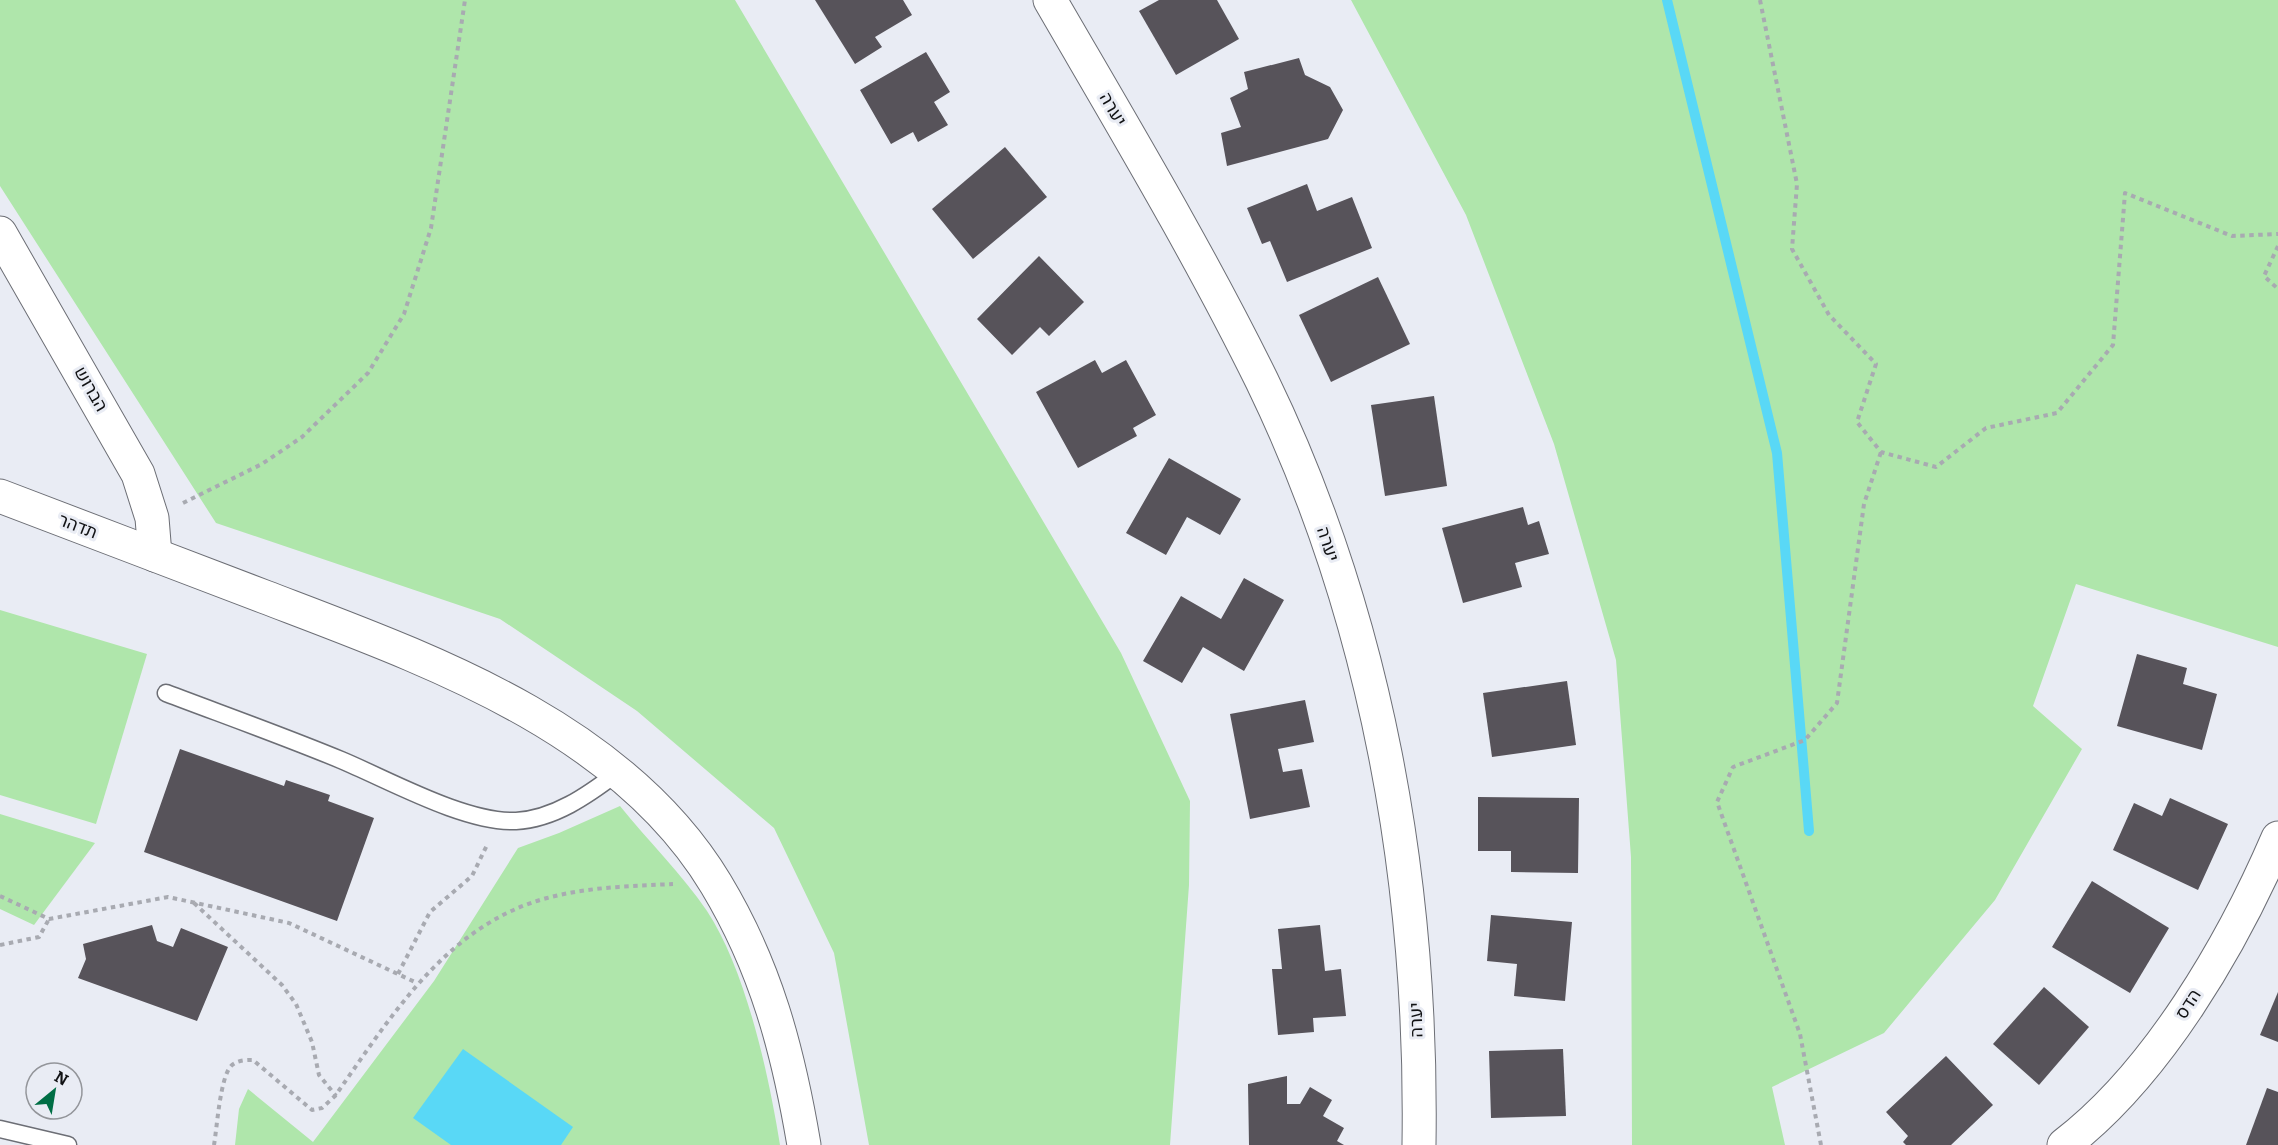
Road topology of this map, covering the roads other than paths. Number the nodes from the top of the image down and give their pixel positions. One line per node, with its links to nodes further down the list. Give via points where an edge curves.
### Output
1 (1050, 0): 11 (street, יערה, via 1197,256 1263,384 1315,507 1355,627 1385,748 1405,870 1416,996)
2 (0, 233): 4 (street, הברוש, via 145,490)
3 (0, 496): 4 (street, תדהר)
4 (155, 555): 6 (street, תדהר, via 461,675 543,719)
5 (166, 693): 6 (lane, via 477,817 498,821 518,821 558,810)
6 (617, 773): 10 (street, תדהר, via 669,822 715,881 751,946 778,1018)
7 (2278, 838): 12 (street, הדס, via 2222,951 2162,1044 2090,1125)
8 (0, 1129): 9 (lane)
9 (68, 1145)
10 (804, 1145)
11 (1419, 1145)
12 (2064, 1145)

